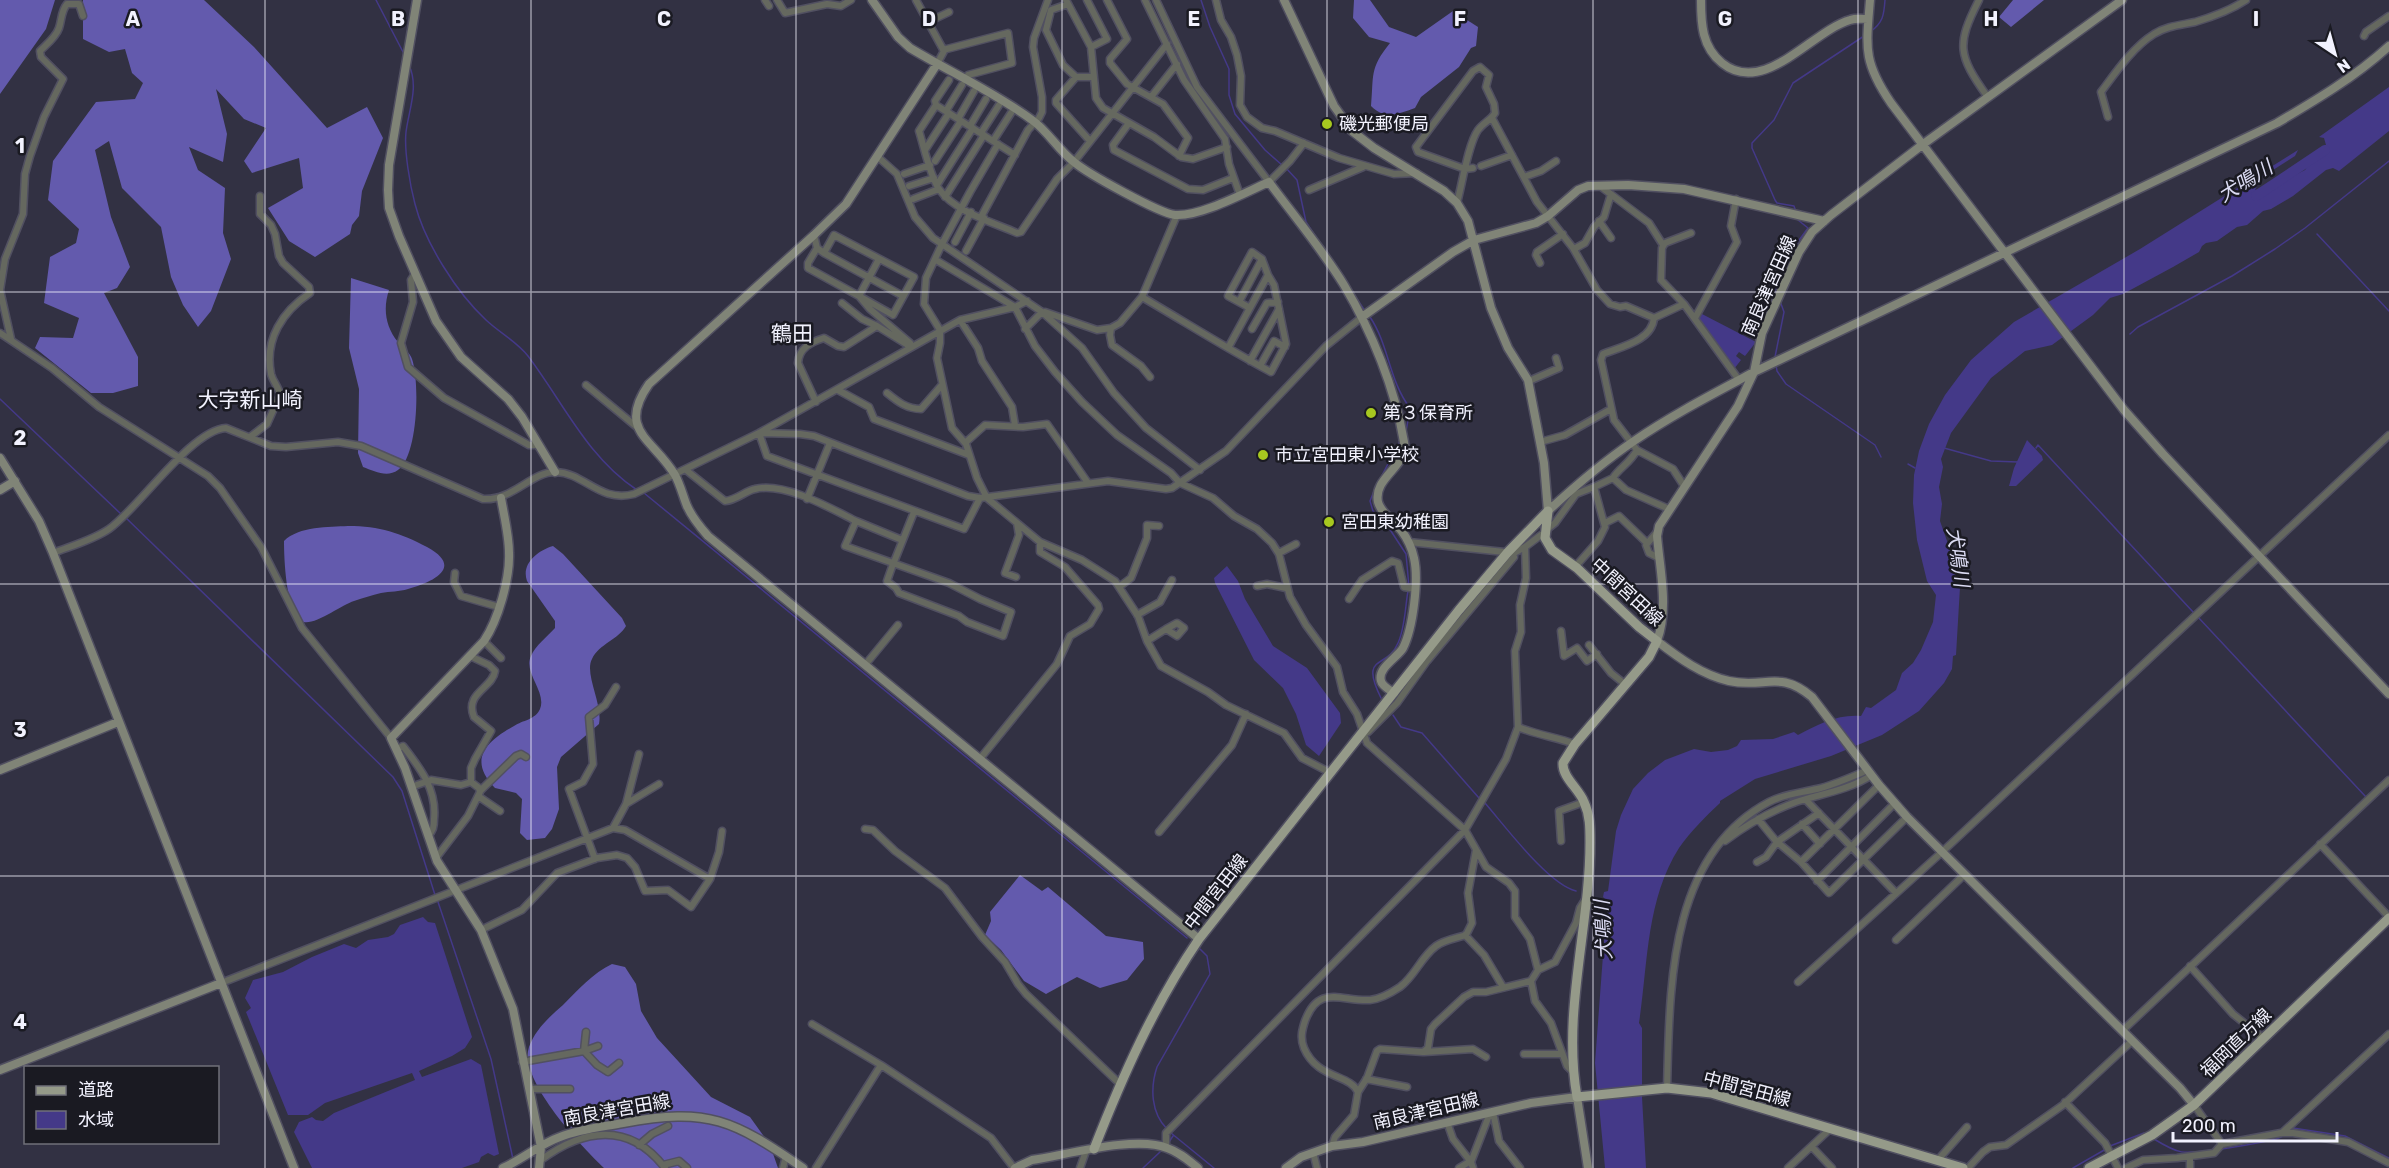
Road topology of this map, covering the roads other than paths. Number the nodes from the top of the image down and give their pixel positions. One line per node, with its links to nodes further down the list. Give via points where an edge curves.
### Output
1 (417, 0): 108 (street, via 388,190 392,218)
2 (777, 0): 3 (street, via 785,14 827,4 841,6)
3 (851, 0)
4 (872, 0): 29 (street, via 898,37)
5 (916, 0): 23 (street)
6 (1048, 0): 48 (street, via 1034,38 1042,105)
7 (1087, 0): 27 (street, via 1107,39)
8 (1107, 0): 35 (street, via 1127,39 1110,63)
9 (1145, 0): 25 (street)
10 (1156, 0): 72 (street, via 1197,87)
11 (1216, 0): 54 (street, via 1240,67 1243,112 1262,128)
12 (1284, 0): 68 (street, via 1346,124)
13 (1701, 0): 22 (street, via 1702,34 1711,52 1728,67 1745,72 1772,68 1849,20)
14 (1870, 0): 22 (street)
15 (1979, 0): 37 (street, via 1962,44)
16 (2122, 0): 37 (street, 南良津宮田線)
17 (2246, 0): 45 (street, via 2236,7 2154,34 2123,63 2101,92)
18 (1067, 2): 27 (street); 31 (street, via 1051,10 1046,30 1063,65)
19 (948, 12): 23 (street)
20 (83, 15): 134 (street, via 79,4 68,3 55,36 40,51 40,57 63,79 30,156 23,214 5,259 0,290)
21 (2389, 16): 24 (street)
22 (1868, 19): 55 (street, via 1867,47 1873,75)
23 (928, 22): 28 (street)
24 (2364, 36)
25 (1167, 44): 30 (street); 35 (street)
26 (2389, 46): 103 (street, via 2359,72 2277,123)
27 (1091, 47): 32 (street)
28 (943, 50): 29 (street); 34 (street, via 1008,33 1011,63 968,75)
29 (937, 64): 34 (street); 61 (street)
30 (1177, 64): 38 (street); 56 (street)
31 (1076, 77): 32 (street); 52 (street, via 1056,103)
32 (1093, 77): 44 (street, via 1096,98)
33 (949, 80): 40 (street)
34 (963, 82): 42 (street); 48 (street)
35 (1133, 87): 38 (street); 44 (street)
36 (974, 92): 47 (street)
37 (1985, 94): 55 (street, 南良津宮田線)
38 (1151, 97): 60 (street, via 1163,104 1188,138)
39 (986, 99): 50 (street)
40 (936, 105): 42 (street); 57 (street, via 919,131)
41 (999, 105): 51 (street)
42 (947, 112): 47 (street); 57 (street)
43 (1011, 113): 53 (street)
44 (1112, 113): 49 (street); 52 (street)
45 (2108, 117)
46 (1492, 118): 59 (street); 67 (street, via 1479,129); 67 (street, via 1496,111 1485,87 1489,75 1477,67 1417,145 1418,152)
47 (959, 120): 50 (street); 64 (street)
48 (1035, 122): 58 (street); 63 (street)
49 (1129, 123): 60 (street); 71 (street, via 1113,145 1114,150 1183,188 1203,190)
50 (971, 127): 51 (street); 73 (street)
51 (983, 134): 53 (street); 80 (street)
52 (1090, 141): 63 (street)
53 (996, 143): 58 (street); 84 (street)
54 (1304, 143): 66 (street); 72 (street)
55 (1922, 145): 90 (street, 南良津宮田線); 103 (street)
56 (1227, 147): 60 (street, via 1193,159); 71 (street)
57 (925, 150): 64 (street)
58 (1015, 155): 88 (street)
59 (1512, 155): 65 (street); 70 (street)
60 (1179, 156)
61 (878, 157): 93 (street, via 846,204); 97 (street, via 897,174 915,217)
62 (1556, 161): 70 (street)
63 (1074, 162): 86 (street, via 1161,211); 88 (street, via 1057,179 1021,232)
64 (933, 163): 69 (street); 73 (street)
65 (1481, 166)
66 (1364, 167): 68 (street, via 1400,175); 76 (street)
67 (1469, 169): 83 (street)
68 (1416, 173): 83 (street)
69 (904, 174)
70 (1524, 177): 87 (street)
71 (1233, 178): 78 (street)
72 (1269, 182): 78 (street); 124 (street)
73 (937, 184): 74 (street); 80 (street); 81 (street)
74 (909, 186)
75 (1600, 186): 77 (street); 82 (street, via 1672,187); 87 (street, via 1578,190)
76 (1309, 190)
77 (1611, 194): 89 (street, via 1606,214); 98 (street, via 1649,223)
78 (1240, 195): 86 (street, via 1192,214)
79 (260, 196): 154 (street, via 260,214 271,225 279,256 306,283 310,293 286,313 275,330 271,373 280,395 267,424)
80 (945, 196): 84 (street)
81 (913, 199)
82 (1736, 199): 90 (street); 126 (street, via 1731,226 1737,242)
83 (1457, 203): 95 (street)
84 (962, 207): 85 (street); 97 (street)
85 (971, 212): 88 (street); 96 (street)
86 (1177, 215): 115 (street)
87 (1548, 216): 92 (street); 95 (street, via 1530,226)
88 (982, 217): 101 (street)
89 (1599, 221): 94 (street); 100 (street, via 1585,243)
90 (1824, 221): 141 (street, 南良津宮田線, via 1799,252 1762,333)
91 (1691, 233): 98 (street)
92 (1563, 234): 100 (street); 107 (street, via 1537,252)
93 (814, 236): 99 (street); 152 (street, via 650,384 636,407)
94 (1611, 238)
95 (1474, 240): 124 (street); 144 (street, via 1491,308 1508,348)
96 (955, 242)
97 (942, 244): 106 (street); 116 (street)
98 (1663, 245): 119 (street, via 1660,280)
99 (817, 248): 102 (street); 113 (street, via 808,268)
100 (1574, 249): 125 (street, via 1597,290 1610,304)
101 (966, 251)
102 (824, 253): 104 (street, via 834,235); 112 (street)
103 (2007, 253): 141 (street); 199 (street, via 2124,410)
104 (879, 259): 110 (street); 112 (street)
105 (1262, 259): 109 (street); 117 (street); 117 (street, via 1252,252 1228,296)
106 (936, 260): 111 (street); 121 (street)
107 (1540, 263)
108 (415, 274): 159 (street, via 450,343 508,399); 159 (street, via 411,280 413,302 401,343 408,367 444,398 529,445)
109 (1268, 275): 120 (street); 122 (street)
110 (914, 277): 111 (street); 114 (street)
111 (927, 277): 132 (street, via 924,304)
112 (869, 278): 113 (street); 114 (street)
113 (859, 296): 114 (street, via 892,315); 135 (street)
114 (903, 297)
115 (1142, 297): 129 (street); 137 (street)
116 (1027, 301): 121 (street); 123 (street)
117 (1239, 302): 122 (street)
118 (842, 303): 128 (street)
119 (1684, 304): 125 (street); 126 (street)
120 (1279, 305): 131 (street, via 1267,303); 136 (street); 139 (street)
121 (1015, 307): 127 (street); 130 (street)
122 (1250, 308): 137 (street)
123 (1042, 312): 129 (street, via 1097,330); 130 (street); 165 (street, via 1082,348 1114,393 1146,428)
124 (1365, 315): 165 (street, via 1326,346 1226,451); 191 (street, via 1404,443 1402,458 1383,481 1378,498 1383,511)
125 (1654, 318): 150 (street, via 1650,330 1634,342 1603,354)
126 (1695, 318): 143 (street)
127 (960, 320): 132 (street); 151 (street, via 1012,407)
128 (877, 326): 135 (street); 149 (street, via 844,347 824,338 805,347 798,363)
129 (1111, 328): 142 (street, via 1112,345)
130 (1025, 329): 173 (street, via 1055,372 1088,409)
131 (1252, 329)
132 (940, 330): 135 (street); 146 (street, via 937,358)
133 (0, 333): 134 (street)
134 (11, 340): 163 (street, via 99,407)
135 (911, 346): 147 (street)
136 (1285, 347): 140 (street, via 1271,372); 140 (street, via 1274,341)
137 (1228, 348): 139 (street)
138 (1556, 357): 144 (street, via 1559,368)
139 (1250, 361): 140 (street)
140 (1260, 366)
141 (1754, 372): 143 (street); 174 (street, 南良津宮田線, via 1738,406)
142 (1150, 377)
143 (1739, 380): 160 (street, via 1690,406)
144 (1529, 381): 157 (street)
145 (586, 386): 152 (street)
146 (941, 386): 148 (street, via 921,409 899,403); 158 (street, via 952,428)
147 (838, 390): 149 (street); 161 (street, via 869,407 874,419)
148 (887, 393)
149 (816, 402): 153 (street)
150 (1611, 409): 157 (street, via 1565,435); 160 (street, via 1614,420)
151 (1015, 425): 158 (street, via 985,425); 172 (street, via 1047,424)
152 (638, 428): 169 (street)
153 (759, 434): 156 (street, via 800,434); 164 (street); 168 (street, via 767,456)
154 (250, 437): 163 (street, via 218,428); 178 (street, via 272,446 338,442 361,446 483,499)
155 (2388, 438): 199 (street)
156 (830, 442): 168 (street); 179 (street, via 968,496)
157 (1540, 442): 182 (street)
158 (965, 443): 161 (street)
159 (539, 445): 166 (street)
160 (1634, 446): 167 (street); 170 (street, via 1627,466); 174 (street, via 1673,469)
161 (969, 455): 179 (street)
162 (0, 458): 171 (street)
163 (179, 459): 196 (street, via 100,534); 232 (street, via 220,488 261,547 302,628)
164 (686, 470): 169 (street); 180 (street, via 725,501 755,489 777,488)
165 (1200, 470): 173 (street)
166 (555, 472): 169 (street, via 622,497); 178 (street)
167 (1590, 474): 175 (street); 177 (street)
168 (817, 475): 180 (street); 183 (street)
169 (675, 476): 223 (street, via 692,514 708,536)
170 (1613, 478): 175 (street); 181 (street, via 1626,490)
171 (15, 481): 176 (street); 196 (street)
172 (1088, 483): 173 (street, via 1124,481 1166,489); 179 (street)
173 (1180, 483): 197 (street, via 1213,498 1257,529)
174 (1684, 486): 181 (street, 南良津宮田線)
175 (1595, 487): 177 (street); 186 (street)
176 (0, 490)
177 (1574, 491): 182 (street); 189 (street, via 1555,523)
178 (501, 498): 211 (street, via 509,568)
179 (983, 498): 183 (street, via 964,529); 185 (street)
180 (807, 499): 184 (street)
181 (1669, 509): 188 (street, 南良津宮田線)
182 (1548, 511): 189 (main road); 198 (main road, 中間宮田線)
183 (914, 512): 190 (street)
184 (856, 521): 190 (street); 201 (street, via 845,546)
185 (1017, 522): 192 (street); 204 (street, via 1019,535 1005,573)
186 (1605, 523): 193 (street, via 1619,516); 202 (street, via 1598,541)
187 (1159, 526): 207 (street, via 1147,525 1147,538 1131,578)
188 (1658, 531): 193 (street); 200 (street, 南良津宮田線)
189 (1543, 533): 195 (street); 202 (main road, 中間宮田線, via 1552,549)
190 (902, 540): 201 (street)
191 (1409, 542): 198 (street); 209 (street)
192 (1040, 543): 207 (street, via 1082,560 1111,577); 237 (street, via 1040,552 1065,567 1099,609 1090,624 1070,636 1057,664)
193 (1647, 543): 200 (street, via 1646,550)
194 (1296, 544): 197 (street)
195 (1525, 547): 198 (street); 230 (street, via 1521,632 1515,651)
196 (53, 553): 229 (street)
197 (1279, 553): 208 (street)
198 (1511, 554): 227 (main road, 中間宮田線, via 1459,609)
199 (2260, 556): 226 (street); 272 (street)
200 (1659, 558): 218 (street, 南良津宮田線, via 1664,611)
201 (893, 563): 201 (street, via 949,583 1011,612 1003,636 899,593 887,581)
202 (1575, 567): 218 (main road, 中間宮田線)
203 (455, 573): 211 (street, via 454,582 461,596)
204 (1016, 577)
205 (1172, 580): 212 (street, via 1160,602)
206 (1257, 586): 208 (street)
207 (1119, 587): 212 (street)
208 (1286, 588): 231 (street, via 1306,625 1337,667 1339,683)
209 (1416, 589): 210 (street, via 1404,588 1398,563 1392,561 1362,580); 227 (street, via 1403,647 1383,669 1381,677 1384,685)
210 (1349, 599)
211 (499, 607): 216 (street)
212 (1137, 615): 217 (street)
213 (898, 625): 223 (street)
214 (1166, 629): 217 (street)
215 (1561, 631): 220 (street, via 1564,656 1577,648 1587,661)
216 (484, 641): 221 (street); 222 (street)
217 (1147, 641): 228 (street, via 1168,671)
218 (1657, 641): 224 (main road, 中間宮田線); 239 (street, via 1682,660 1714,676 1740,683 1786,681 1801,687)
219 (1590, 645): 220 (street)
220 (1596, 654): 224 (street)
221 (470, 656): 232 (street); 243 (street, via 493,668 495,675 474,699 474,717 491,731 471,768)
222 (501, 658)
223 (865, 665): 237 (street)
224 (1626, 685): 233 (main road, 中間宮田線)
225 (616, 687): 264 (street, via 605,705 589,717 593,764 583,782 569,789)
226 (2389, 694)
227 (1397, 695): 231 (main road, 中間宮田線)
228 (1246, 714): 240 (street, via 1284,733 1302,758); 262 (street, via 1232,745)
229 (118, 722): 238 (street); 293 (street)
230 (1518, 727): 233 (street); 260 (street, via 1506,759)
231 (1365, 733): 240 (main road, 中間宮田線); 260 (street, via 1367,743)
232 (391, 738): 234 (street)
233 (1575, 744): 249 (main road, 中間宮田線, via 1563,767)
234 (397, 749): 242 (street, via 403,746); 246 (street)
235 (639, 754): 251 (street)
236 (526, 757): 247 (street, via 516,756)
237 (979, 760): 287 (street)
238 (0, 770)
239 (1868, 771): 245 (street); 248 (street); 270 (street, via 1766,803 1733,829)
240 (1331, 773): 287 (main road, 中間宮田線)
241 (2389, 780): 268 (street)
242 (428, 781): 243 (street, via 461,785); 246 (street); 263 (street, via 435,814)
243 (471, 782): 247 (street, via 479,788)
244 (659, 784): 251 (street)
245 (1880, 785): 250 (street); 259 (street)
246 (411, 787): 263 (street)
247 (479, 794): 252 (street); 273 (street, via 454,838)
248 (1806, 800): 253 (street); 255 (street)
249 (1584, 802): 265 (street, via 1559,811); 283 (main road, 中間宮田線, via 1590,823)
250 (1895, 803): 254 (street); 269 (street)
251 (626, 804): 257 (street)
252 (500, 811)
253 (1819, 813): 256 (street); 259 (street)
254 (1907, 817): 272 (street); 275 (street)
255 (1758, 819): 266 (street); 270 (street)
256 (1802, 824): 266 (street); 267 (street)
257 (613, 828): 264 (street); 279 (street, via 625,830)
258 (865, 829): 315 (street, via 873,830 945,888 1026,994)
259 (1835, 829): 267 (street); 269 (street)
260 (1465, 830): 271 (street); 295 (street)
261 (722, 831): 279 (street)
262 (1159, 832)
263 (428, 836): 273 (street)
264 (587, 838): 274 (street); 281 (street)
265 (1561, 841)
266 (1777, 842): 276 (street); 277 (street)
267 (1820, 844): 277 (street)
268 (2320, 844): 284 (street); 289 (street)
269 (1851, 847): 275 (street); 280 (street)
270 (1716, 849): 317 (street, via 1695,883 1678,940)
271 (1476, 850): 286 (street, via 1468,893 1472,923); 290 (street, via 1486,867 1515,891 1515,917 1530,939)
272 (1942, 852): 278 (street); 282 (street)
273 (436, 858): 281 (street)
274 (595, 859): 279 (street, via 624,856 635,867 645,891 668,891 691,907); 285 (street, via 557,873 517,915)
275 (1863, 859): 280 (street, via 1829,893); 282 (street)
276 (1757, 862)
277 (1801, 862): 280 (street)
278 (1965, 874): 288 (street); 298 (street)
279 (710, 879)
280 (1817, 880)
281 (457, 890): 285 (street); 293 (street)
282 (1896, 893): 292 (street)
283 (1587, 897): 290 (street, via 1555,962); 313 (main road, 中間宮田線, via 1572,1027)
284 (2389, 917): 301 (main road, 福岡直方線)
285 (481, 930): 309 (street, via 513,1009)
286 (1465, 935): 294 (street, via 1484,955); 296 (street, via 1437,945 1411,978 1386,995 1372,1000 1334,995)
287 (1199, 939): 315 (main road, 中間宮田線, via 1162,999)
288 (1896, 940)
289 (2190, 966): 298 (street); 301 (street, via 2233,1014)
290 (1538, 970): 291 (street)
291 (1531, 981): 294 (street); 307 (street, via 1535,1001 1551,1023)
292 (1798, 982)
293 (221, 983): 312 (street); 347 (street)
294 (1503, 987): 305 (street, via 1473,992 1464,998 1431,1029 1428,1048)
295 (1301, 995): 296 (street); 334 (street, via 1168,1130)
296 (1312, 1006): 320 (street, via 1302,1029 1304,1049 1323,1071 1353,1084)
297 (812, 1024): 311 (street)
298 (2122, 1031): 302 (street)
299 (586, 1032): 304 (street)
300 (2389, 1034): 329 (street)
301 (2264, 1039): 323 (main road, 福岡直方線)
302 (2132, 1041): 322 (street); 323 (street)
303 (598, 1046): 304 (street)
304 (584, 1051): 309 (street); 310 (street, via 608,1071)
305 (1423, 1052): 308 (street, via 1473,1049); 314 (street, via 1380,1049)
306 (1524, 1054): 307 (street)
307 (1562, 1054): 313 (street)
308 (1486, 1057)
309 (522, 1062): 318 (street)
310 (619, 1063)
311 (881, 1065): 351 (street); 352 (street, via 991,1138)
312 (0, 1070)
313 (1572, 1071): 321 (main road, 中間宮田線)
314 (1366, 1079): 316 (street); 320 (street)
315 (1120, 1084): 336 (main road, 中間宮田線)
316 (1407, 1087)
317 (1665, 1088): 321 (main road, 中間宮田線); 328 (main road, 中間宮田線, via 1711,1093)
318 (529, 1089): 319 (street); 333 (street)
319 (570, 1089)
320 (1358, 1092): 332 (street, via 1354,1115)
321 (1580, 1097): 324 (street, 南良津宮田線); 359 (street)
322 (2065, 1102): 338 (street, via 2105,1143); 363 (street, via 2006,1145 1983,1152)
323 (2194, 1106): 330 (street); 338 (main road, 福岡直方線, via 2152,1135)
324 (1492, 1112): 325 (street, 南良津宮田線); 344 (street); 358 (street, via 1499,1141)
325 (1447, 1122): 332 (street, 南良津宮田線); 344 (street, via 1453,1139)
326 (668, 1126): 331 (street)
327 (1967, 1127): 341 (street)
328 (1830, 1129): 335 (street); 341 (main road, 中間宮田線)
329 (2282, 1133): 330 (street); 342 (street, via 2338,1139)
330 (2222, 1144): 340 (street, via 2214,1153)
331 (639, 1145): 343 (street, via 618,1135 586,1136 559,1147); 345 (street)
332 (1332, 1146): 337 (street, 南良津宮田線)
333 (541, 1147): 339 (street, 南良津宮田線, via 583,1130 694,1115 739,1128); 343 (street); 346 (street, 南良津宮田線)
334 (1166, 1147): 336 (street, via 1143,1144); 354 (street)
335 (1812, 1147): 360 (street); 361 (street)
336 (1090, 1150): 352 (street, via 1032,1160); 353 (street)
337 (1313, 1152): 355 (street, 南良津宮田線); 356 (street)
338 (2111, 1155): 364 (main road, 福岡直方線); 365 (street)
339 (786, 1156): 349 (street); 350 (street, 南良津宮田線)
340 (2190, 1157): 366 (street, via 2142,1160); 367 (street)
341 (1938, 1161): 362 (main road, 中間宮田線)
342 (2389, 1163)
343 (540, 1164)
344 (1471, 1164): 357 (street)
345 (664, 1166): 348 (street, via 679,1161)
346 (506, 1167)
347 (294, 1168)
348 (687, 1168)
349 (783, 1168)
350 (803, 1168)
351 (816, 1168)
352 (1015, 1168)
353 (1080, 1168)
354 (1198, 1168)
355 (1286, 1168)
356 (1317, 1168)
357 (1459, 1168)
358 (1520, 1168)
359 (1588, 1168)
360 (1788, 1168)
361 (1832, 1168)
362 (1963, 1168)
363 (1968, 1168)
364 (2089, 1168)
365 (2118, 1168)
366 (2126, 1168)
367 (2190, 1168)

